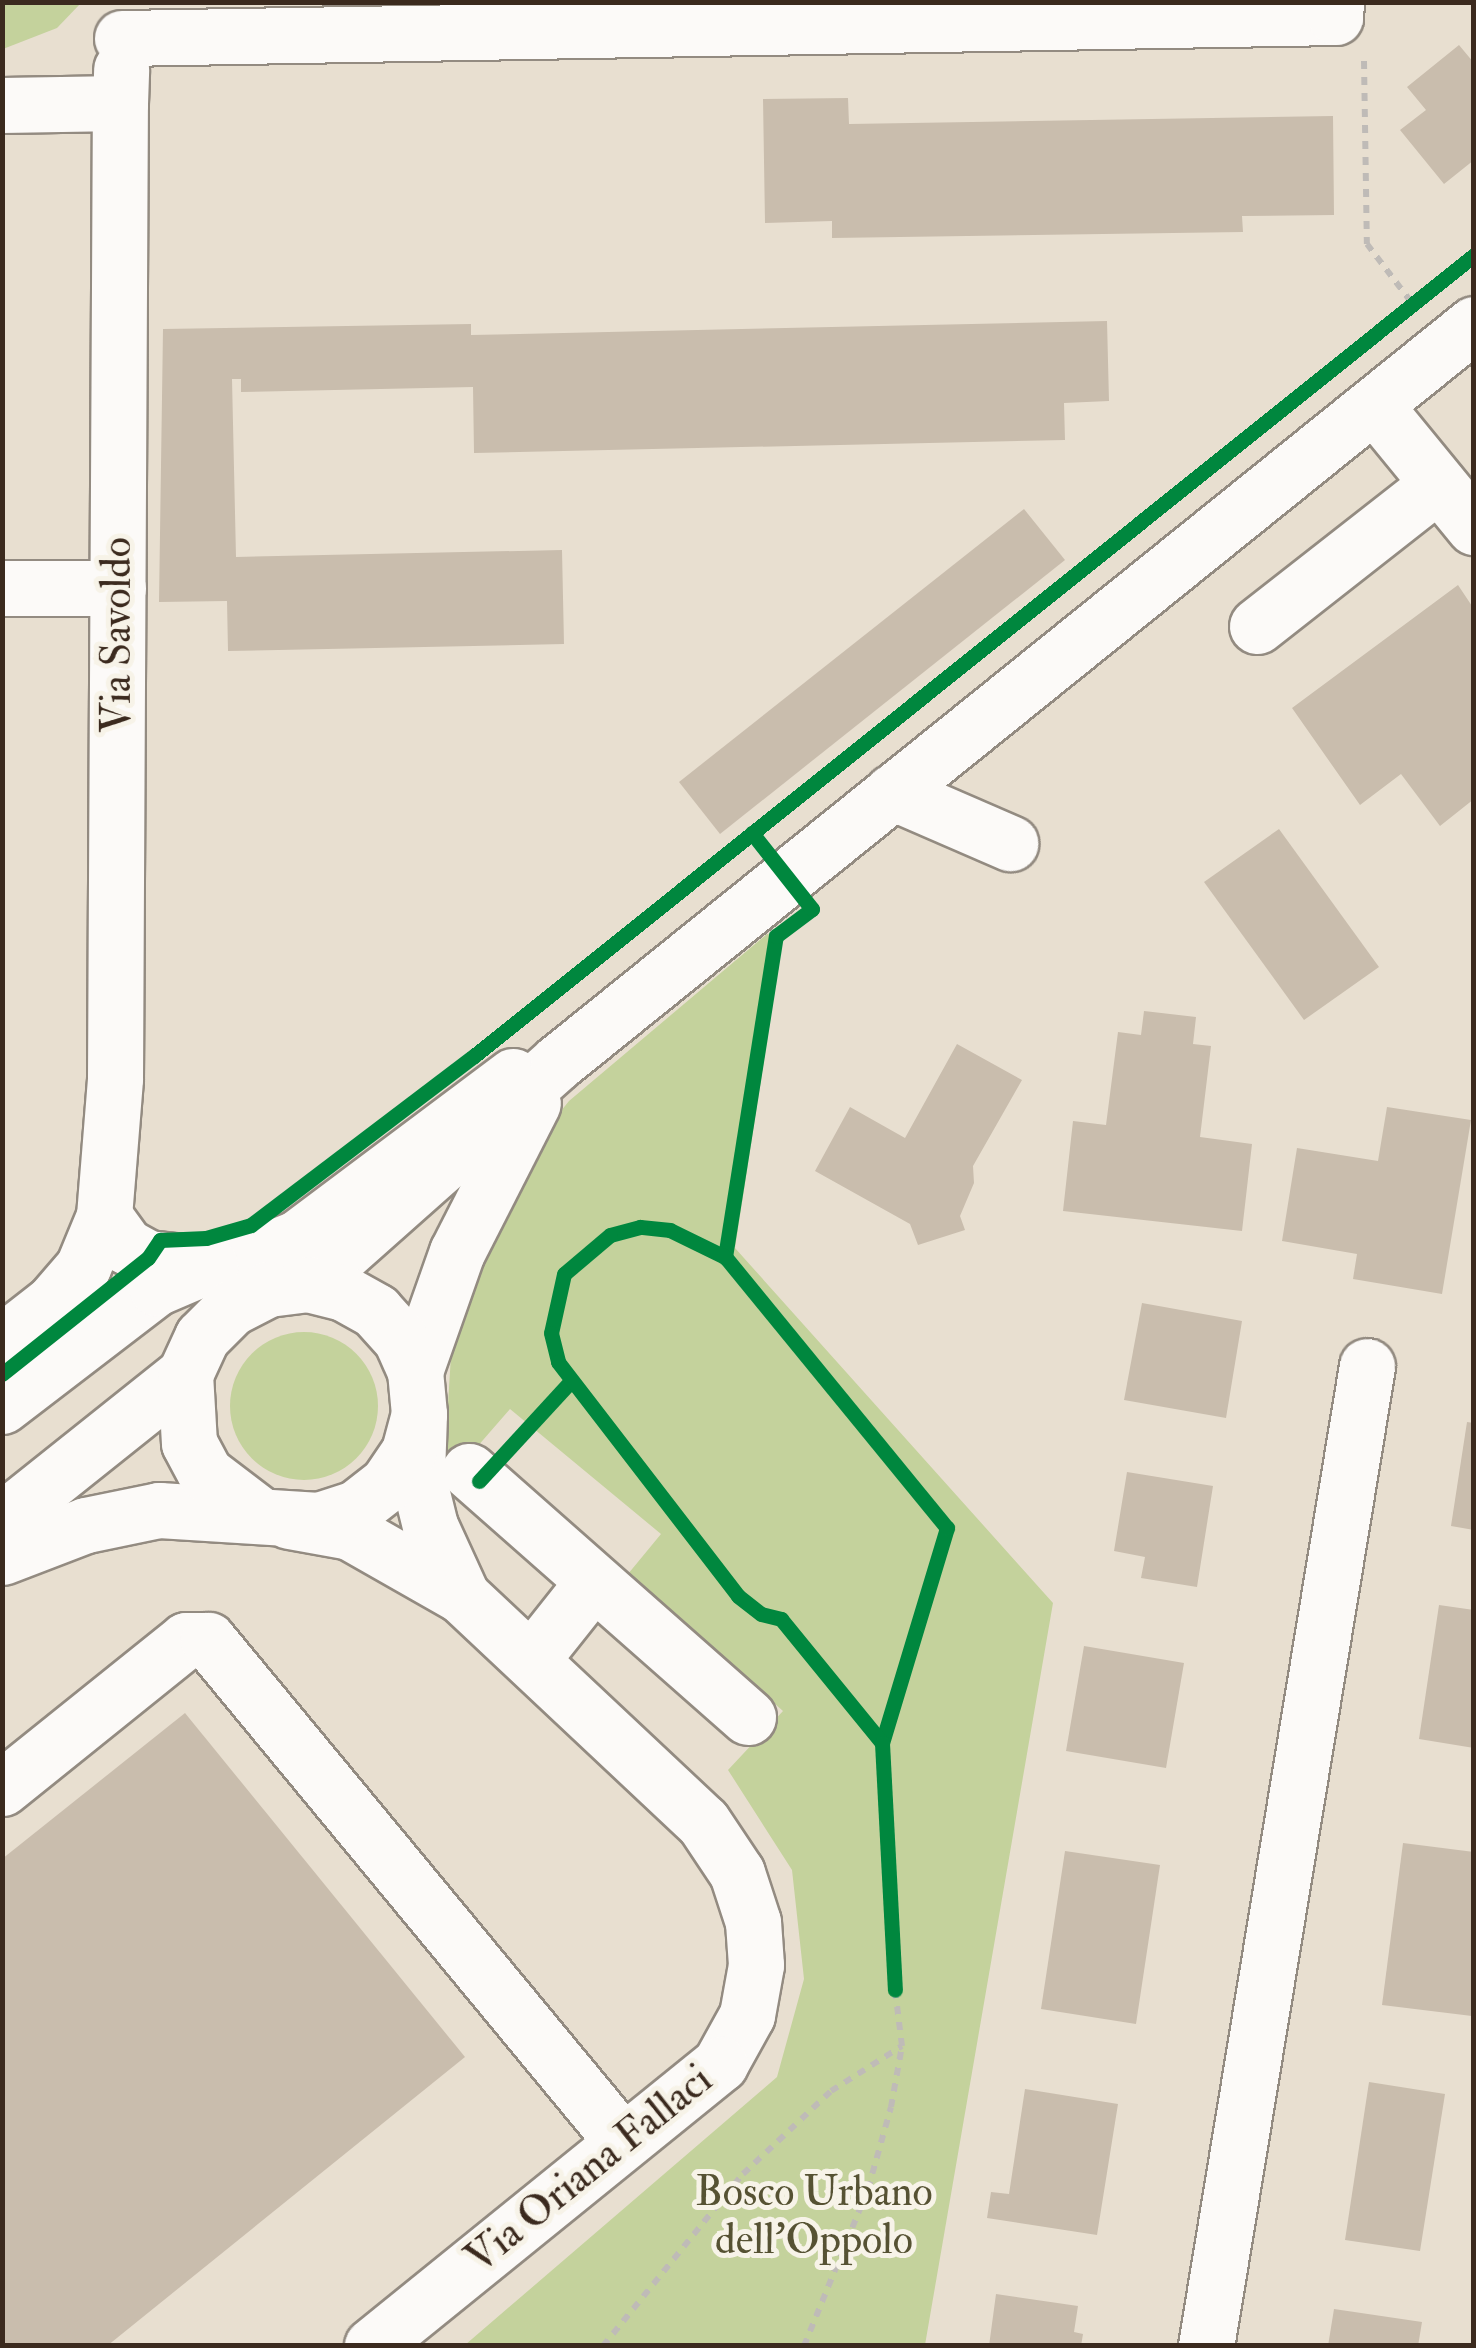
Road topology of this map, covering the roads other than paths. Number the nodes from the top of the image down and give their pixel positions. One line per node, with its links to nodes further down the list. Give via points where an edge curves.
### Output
1 (1336, 10): 2 (street)
2 (123, 20): 3 (street, Via Savoldo)
3 (120, 103): 4 (street); 10 (street, Via Savoldo)
4 (2, 106)
5 (1474, 324): 6 (street)
6 (1374, 405): 7 (street); 12 (street)
7 (1438, 484): 8 (street); 11 (street)
8 (1474, 527)
9 (2, 588): 10 (street)
10 (118, 588): 16 (street, Via Savoldo, via 115,1078)
11 (1257, 626)
12 (892, 792): 13 (street); 14 (street)
13 (1010, 843)
14 (617, 1014): 15 (street); 17 (street, via 489,1091 297,1238)
15 (558, 1062): 18 (street); 23 (street, via 498,1162 456,1252)
16 (105, 1191): 17 (street, via 126,1246 148,1258); 19 (street, via 56,1253); 20 (street, via 83,1267 54,1302)
17 (210, 1265): 24 (street, via 156,1288)
18 (308, 1284): 22 (street, via 268,1289 231,1308 202,1337); 23 (street, via 344,1292 376,1311 400,1338)
19 (2, 1305)
20 (2, 1342)
21 (1367, 1366): 36 (street)
22 (185, 1374): 26 (street, via 186,1426 205,1473); 27 (street)
23 (417, 1393): 26 (street, via 409,1451 388,1484 356,1508 319,1520); 30 (street, Via Oriana Fallaci, via 421,1490)
24 (2, 1406)
25 (469, 1471): 29 (street)
26 (270, 1517): 28 (street, via 159,1510 86,1525); 30 (street, Via Oriana Fallaci, via 350,1532)
27 (2, 1520)
28 (2, 1557)
29 (594, 1582): 31 (street); 32 (street)
30 (462, 1596): 31 (street, Via Oriana Fallaci)
31 (531, 1660): 34 (street, Via Oriana Fallaci, via 703,1822 736,1873 753,1922 756,1965 747,2014 720,2064)
32 (748, 1716)
33 (2, 1788): 34 (street, via 186,1640 208,1640)
34 (623, 2142): 35 (street, Via Oriana Fallaci)
35 (372, 2346)
36 (1206, 2346)

